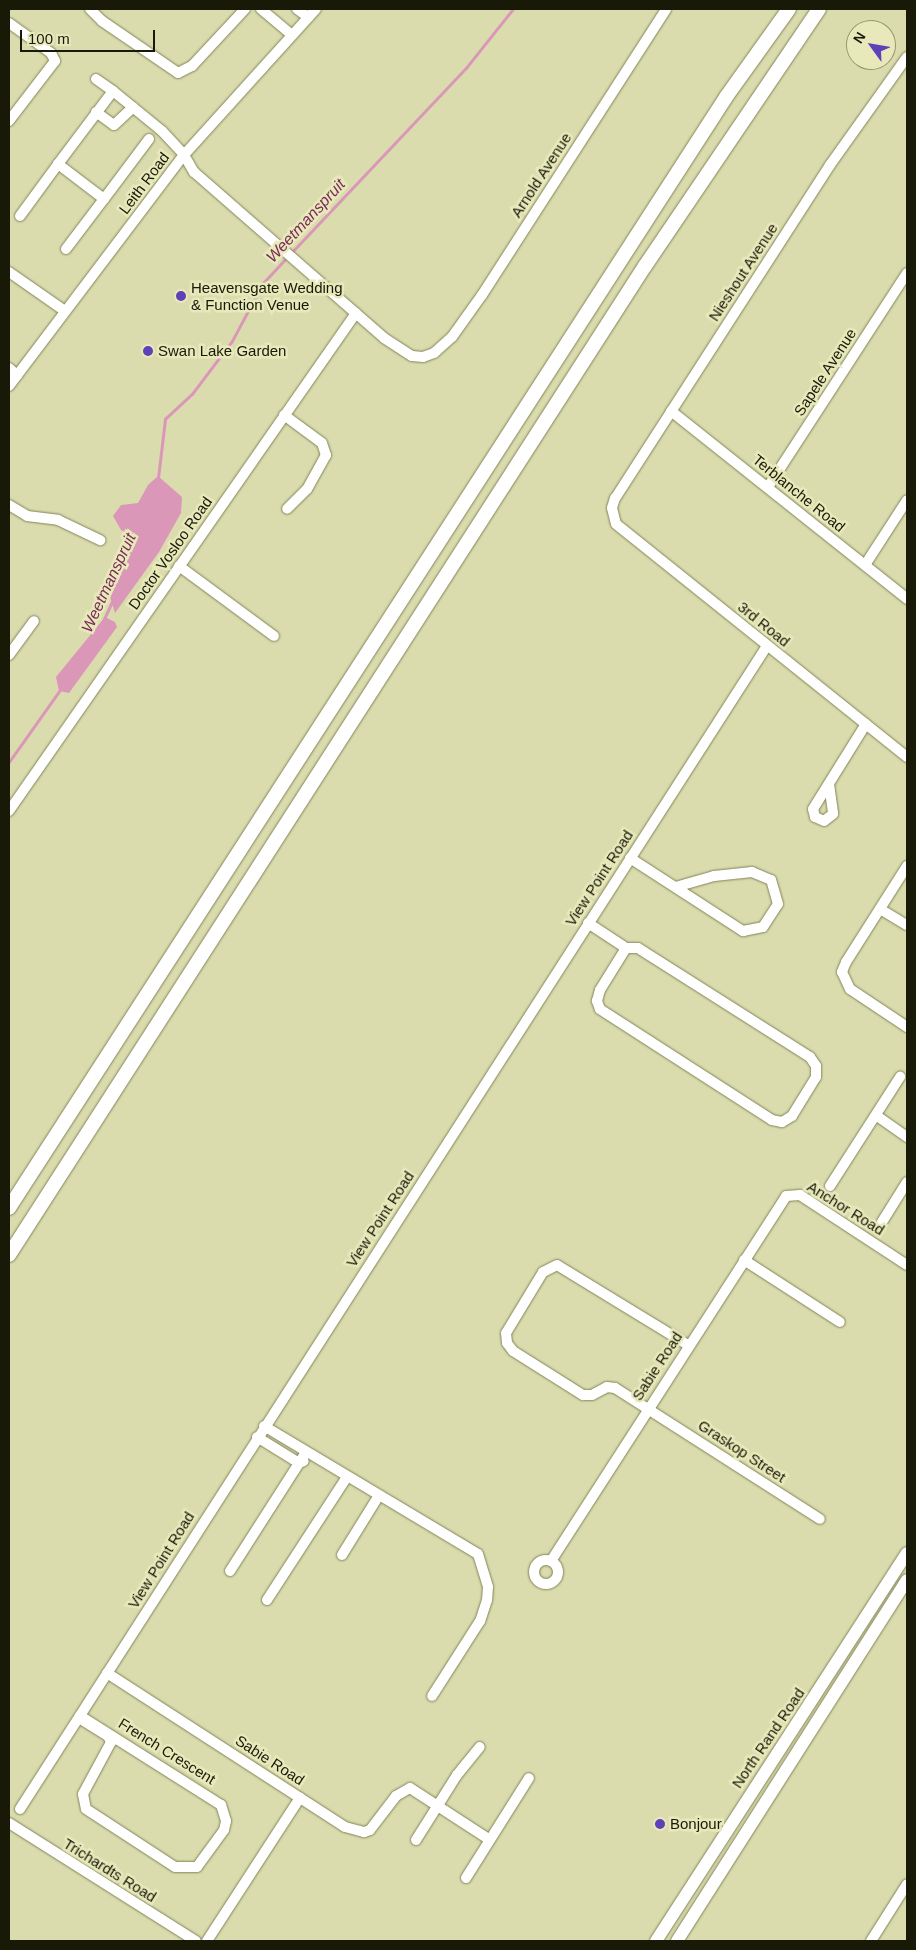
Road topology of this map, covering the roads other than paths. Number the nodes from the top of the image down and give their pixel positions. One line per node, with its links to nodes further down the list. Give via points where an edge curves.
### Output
1 (90, 9): 2 (street, via 116,32 178,73 192,66)
2 (245, 9)
3 (261, 9): 11 (street)
4 (297, 9): 9 (street)
5 (316, 9): 9 (street, Leith Road)
6 (666, 9): 27 (street, Arnold Avenue, via 452,337 434,353 423,357 402,352)
7 (789, 9): 63 (highway, via 726,97)
8 (819, 9): 65 (highway, via 645,266)
9 (308, 17): 11 (street, Leith Road)
10 (9, 23): 17 (street, via 51,53 55,61)
11 (292, 35): 19 (street, Leith Road)
12 (907, 57): 30 (street, Nieshout Avenue, via 844,142)
13 (96, 79): 14 (street)
14 (113, 91): 15 (street); 16 (street)
15 (133, 107): 16 (street, via 114,125); 19 (street)
16 (96, 112): 20 (street)
17 (9, 121)
18 (149, 139): 21 (street)
19 (184, 155): 26 (street, Leith Road); 27 (street, via 194,172)
20 (58, 164): 21 (street); 22 (street)
21 (104, 198): 23 (street)
22 (20, 216)
23 (66, 249)
24 (9, 272): 26 (street)
25 (907, 273): 32 (street, Sapele Avenue)
26 (65, 311): 28 (street, Leith Road)
27 (356, 313): 31 (street, Doctor Vosloo Road)
28 (13, 372): 29 (street, Leith Road)
29 (9, 386)
30 (671, 411): 32 (street, Terblanche Road); 36 (street, Nieshout Avenue, via 615,498)
31 (284, 415): 35 (street, via 322,443 326,455 307,489); 39 (street, Doctor Vosloo Road)
32 (768, 487): 38 (street, Terblanche Road)
33 (907, 500): 38 (street)
34 (9, 505): 37 (street, via 27,516 58,520)
35 (286, 508)
36 (612, 508): 43 (street, 3rd Road, via 616,524)
37 (100, 540)
38 (865, 565): 40 (street, Terblanche Road)
39 (179, 566): 42 (street); 48 (street, Doctor Vosloo Road)
40 (907, 599)
41 (34, 621): 44 (street)
42 (274, 636)
43 (767, 646): 45 (street, 3rd Road); 49 (street, View Point Road)
44 (9, 655)
45 (866, 724): 46 (street, 3rd Road); 47 (street)
46 (907, 757)
47 (829, 784)
48 (9, 811)
49 (630, 858): 51 (street); 53 (street, View Point Road)
50 (907, 866): 52 (street)
51 (676, 887): 51 (street, via 743,931 763,927 778,904 771,880 752,872 714,876)
52 (880, 908): 54 (street); 56 (street, via 846,962 843,977 854,992)
53 (588, 923): 55 (street); 71 (street, View Point Road)
54 (907, 925)
55 (626, 948): 55 (street, via 600,990 597,1001 600,1009 772,1120 782,1122 792,1116 816,1077 813,1061 638,948)
56 (907, 1027)
57 (900, 1077): 58 (street)
58 (877, 1116): 59 (street); 61 (street)
59 (907, 1137)
60 (907, 1182): 64 (street)
61 (830, 1186)
62 (794, 1193): 66 (street, Sabie Road, via 784,1198); 67 (street, Anchor Road)
63 (9, 1208)
64 (882, 1222)
65 (9, 1254)
66 (744, 1260): 68 (street); 69 (street, Sabie Road)
67 (907, 1265)
68 (840, 1322)
69 (688, 1345): 70 (street, Sabie Road); 70 (street, Graskop Street, via 562,1265 552,1266 543,1272 508,1329 509,1348 584,1395 611,1387)
70 (647, 1408): 77 (street, Graskop Street); 80 (street, Sabie Road)
71 (264, 1426): 72 (street, View Point Road); 73 (street)
72 (257, 1437): 74 (street); 85 (street, View Point Road)
73 (310, 1455): 74 (street); 75 (street)
74 (299, 1463): 81 (street)
75 (347, 1478): 76 (street); 84 (street)
76 (378, 1497): 79 (street); 86 (street, via 473,1550 482,1561 488,1587 480,1621)
77 (820, 1519)
78 (907, 1553): 82 (main road, North Rand Road)
79 (342, 1555)
80 (551, 1561)
81 (230, 1571)
82 (896, 1571): 83 (street); 100 (main road, North Rand Road)
83 (907, 1579): 101 (main road, North Rand Road)
84 (267, 1600)
85 (107, 1673): 87 (street, View Point Road); 90 (street, Sabie Road)
86 (432, 1696)
87 (79, 1717): 87 (street, French Crescent, via 221,1805 226,1821 224,1830 197,1867 175,1867 86,1809 83,1794 112,1742); 92 (street, View Point Road)
88 (480, 1747): 91 (street)
89 (529, 1778): 95 (street)
90 (300, 1798): 91 (street, Sabie Road, via 346,1827 364,1832 376,1824 396,1796 410,1788); 99 (street)
91 (438, 1806): 94 (street); 95 (street)
92 (20, 1809)
93 (9, 1824): 98 (street, Trichardts Road)
94 (416, 1840)
95 (490, 1840): 96 (street)
96 (466, 1878)
97 (907, 1884): 102 (street)
98 (196, 1941)
99 (207, 1941)
100 (656, 1941)
101 (677, 1941)
102 (871, 1941)

